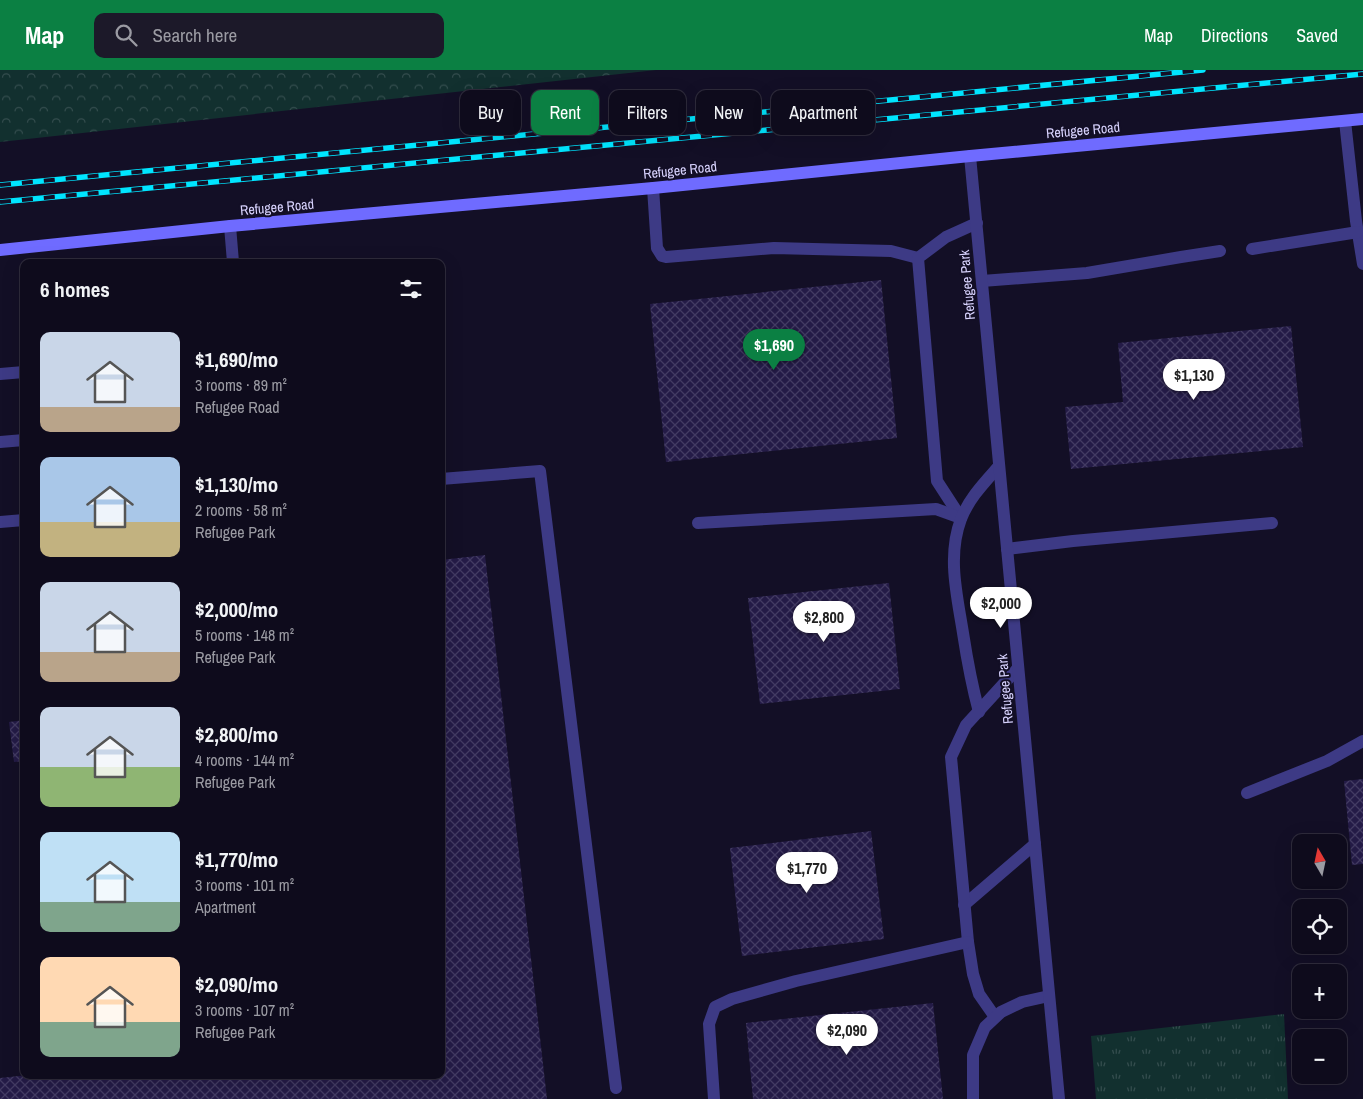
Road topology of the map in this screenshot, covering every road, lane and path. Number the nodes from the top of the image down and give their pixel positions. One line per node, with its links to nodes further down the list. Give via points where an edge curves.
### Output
1 (1363, 119): 2 (main road, Refugee Road)
2 (1344, 121): 3 (main road, Refugee Road); 7 (street)
3 (970, 156): 4 (main road, Refugee Road); 5 (street, Refugee Park)
4 (653, 188): 6 (main road, Refugee Road); 11 (street, via 657,248 666,257 774,248 891,251)
5 (977, 223): 11 (street, via 946,237); 14 (street, Refugee Park)
6 (230, 226): 9 (main road, Refugee Road); 12 (street)
7 (1358, 232): 8 (street); 13 (street)
8 (1252, 249)
9 (0, 250)
10 (1220, 252): 14 (street, via 1088,273)
11 (918, 258): 21 (street, via 937,481)
12 (233, 259)
13 (1363, 264)
14 (982, 281): 19 (street, Refugee Park)
15 (20, 372): 16 (street)
16 (0, 374)
17 (20, 440): 18 (street)
18 (0, 442)
19 (999, 466): 21 (street, via 975,494); 26 (street, Refugee Park)
20 (445, 479): 36 (street, via 540,471)
21 (961, 518): 24 (street, via 936,509); 28 (street, via 954,542 954,577)
22 (20, 520): 23 (street)
23 (0, 522)
24 (698, 523)
25 (1272, 523): 26 (street)
26 (1007, 549): 27 (street, Refugee Park)
27 (1018, 668): 28 (street); 31 (street, Refugee Park)
28 (978, 712): 32 (street, via 966,725 951,757)
29 (1363, 741): 30 (street)
30 (1248, 793)
31 (1035, 844): 32 (street); 34 (street, Refugee Park)
32 (964, 905): 33 (street)
33 (968, 942): 35 (street, via 979,994); 38 (street, via 796,981 715,1007 709,1024)
34 (1049, 996): 35 (street, via 1022,1002); 37 (street, Refugee Park)
35 (995, 1017): 39 (street, via 984,1027 973,1055)
36 (616, 1088)
37 (1058, 1098)
38 (714, 1099)
39 (974, 1099)

